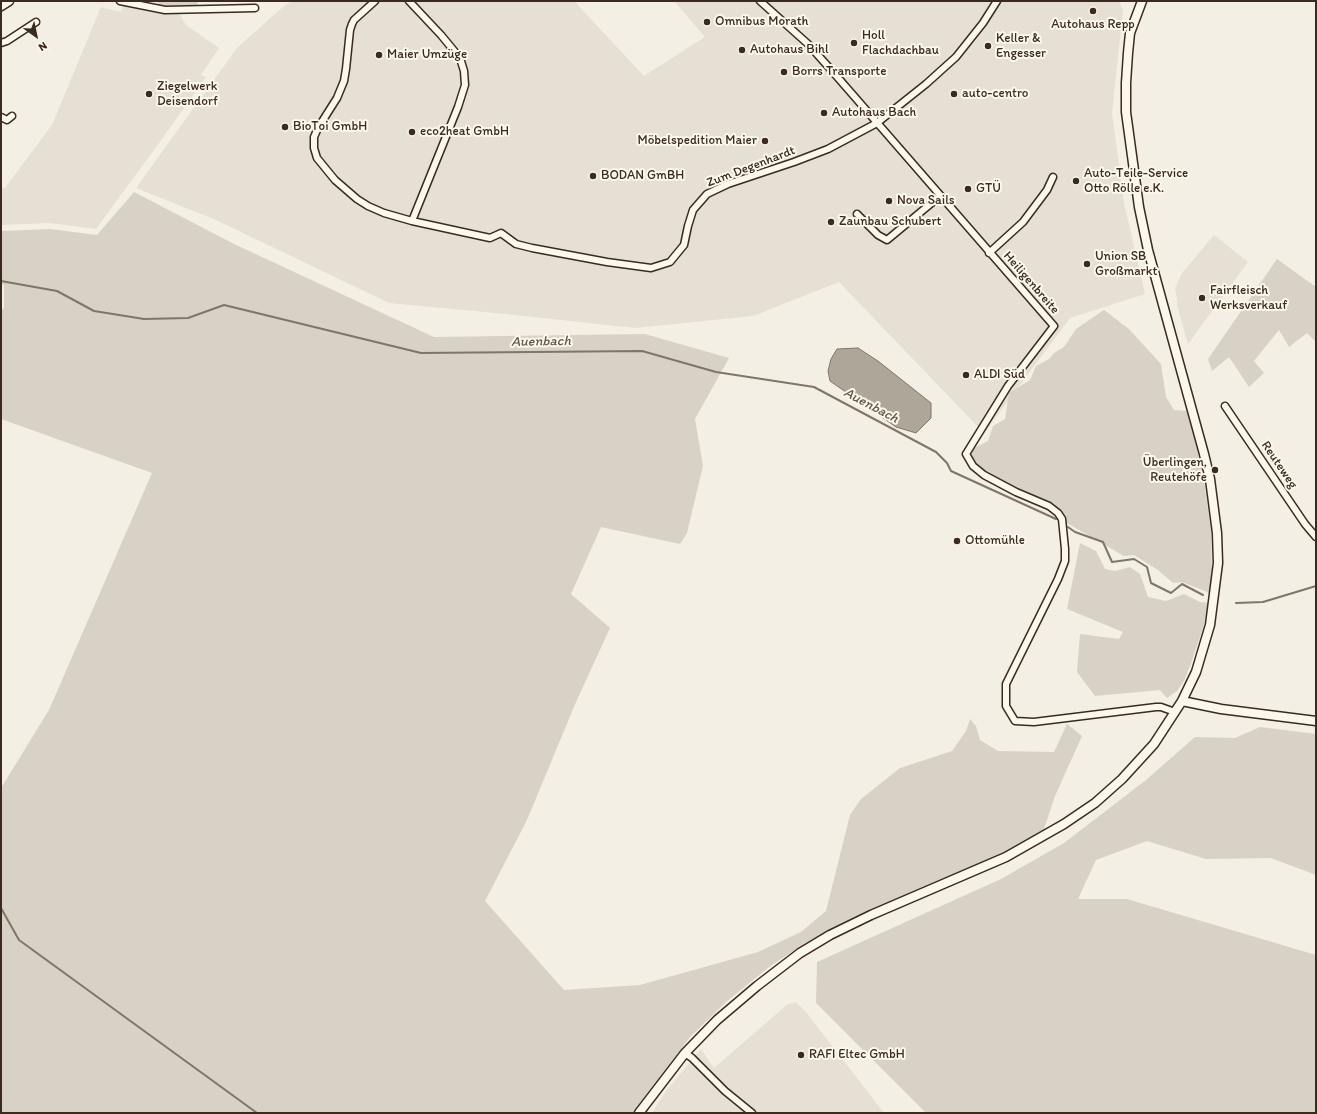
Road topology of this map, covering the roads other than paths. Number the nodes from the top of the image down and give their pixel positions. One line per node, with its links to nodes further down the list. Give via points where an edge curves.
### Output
1 (9, 1): 9 (main road)
2 (120, 1): 10 (street, via 165,10)
3 (375, 1): 20 (street, via 352,24 344,81 337,98 318,128 314,137 314,148 318,158 335,180 357,199 384,213)
4 (409, 1): 20 (street, via 460,58 466,85)
5 (760, 1): 16 (street, Heiligenbreite, via 808,44)
6 (997, 1): 16 (street, Zum Degenhardt, via 956,57)
7 (1136, 1): 12 (main road)
8 (1142, 1): 12 (main road)
9 (1, 6)
10 (255, 8)
11 (36, 22): 13 (street)
12 (1130, 33): 24 (main road, via 1126,112 1139,208 1210,479 1217,534 1218,563 1210,625 1196,672)
13 (1, 43)
14 (12, 116): 15 (street, via 7,120)
15 (1, 117)
16 (877, 123): 18 (street, Heiligenbreite); 20 (street, Zum Degenhardt, via 828,149 728,184 707,194 693,210 684,245 670,262 651,268 568,256 516,244 501,233 490,238)
17 (1053, 177): 21 (street, Heiligenbreite, via 1047,190 1023,222)
18 (940, 196): 19 (street, via 887,240 878,235); 21 (street, Heiligenbreite)
19 (857, 214)
20 (412, 221)
21 (989, 252): 25 (street, Heiligenbreite, via 1054,326 1008,386 966,454 973,466 984,475 1049,506 1058,513 1062,519 1065,549 1065,562 1058,579 1006,684 1006,706 1015,721 1034,722 1156,707)
22 (1225, 406): 23 (street, Reuteweg)
23 (1316, 537)
24 (1182, 701): 25 (main road); 26 (main road, via 1221,709)
25 (1175, 712): 27 (main road, via 1140,761 1105,794 1071,820 1006,857 871,915 800,953 757,986)
26 (1316, 721)
27 (685, 1053): 28 (main road); 29 (street)
28 (639, 1113)
29 (752, 1113)

